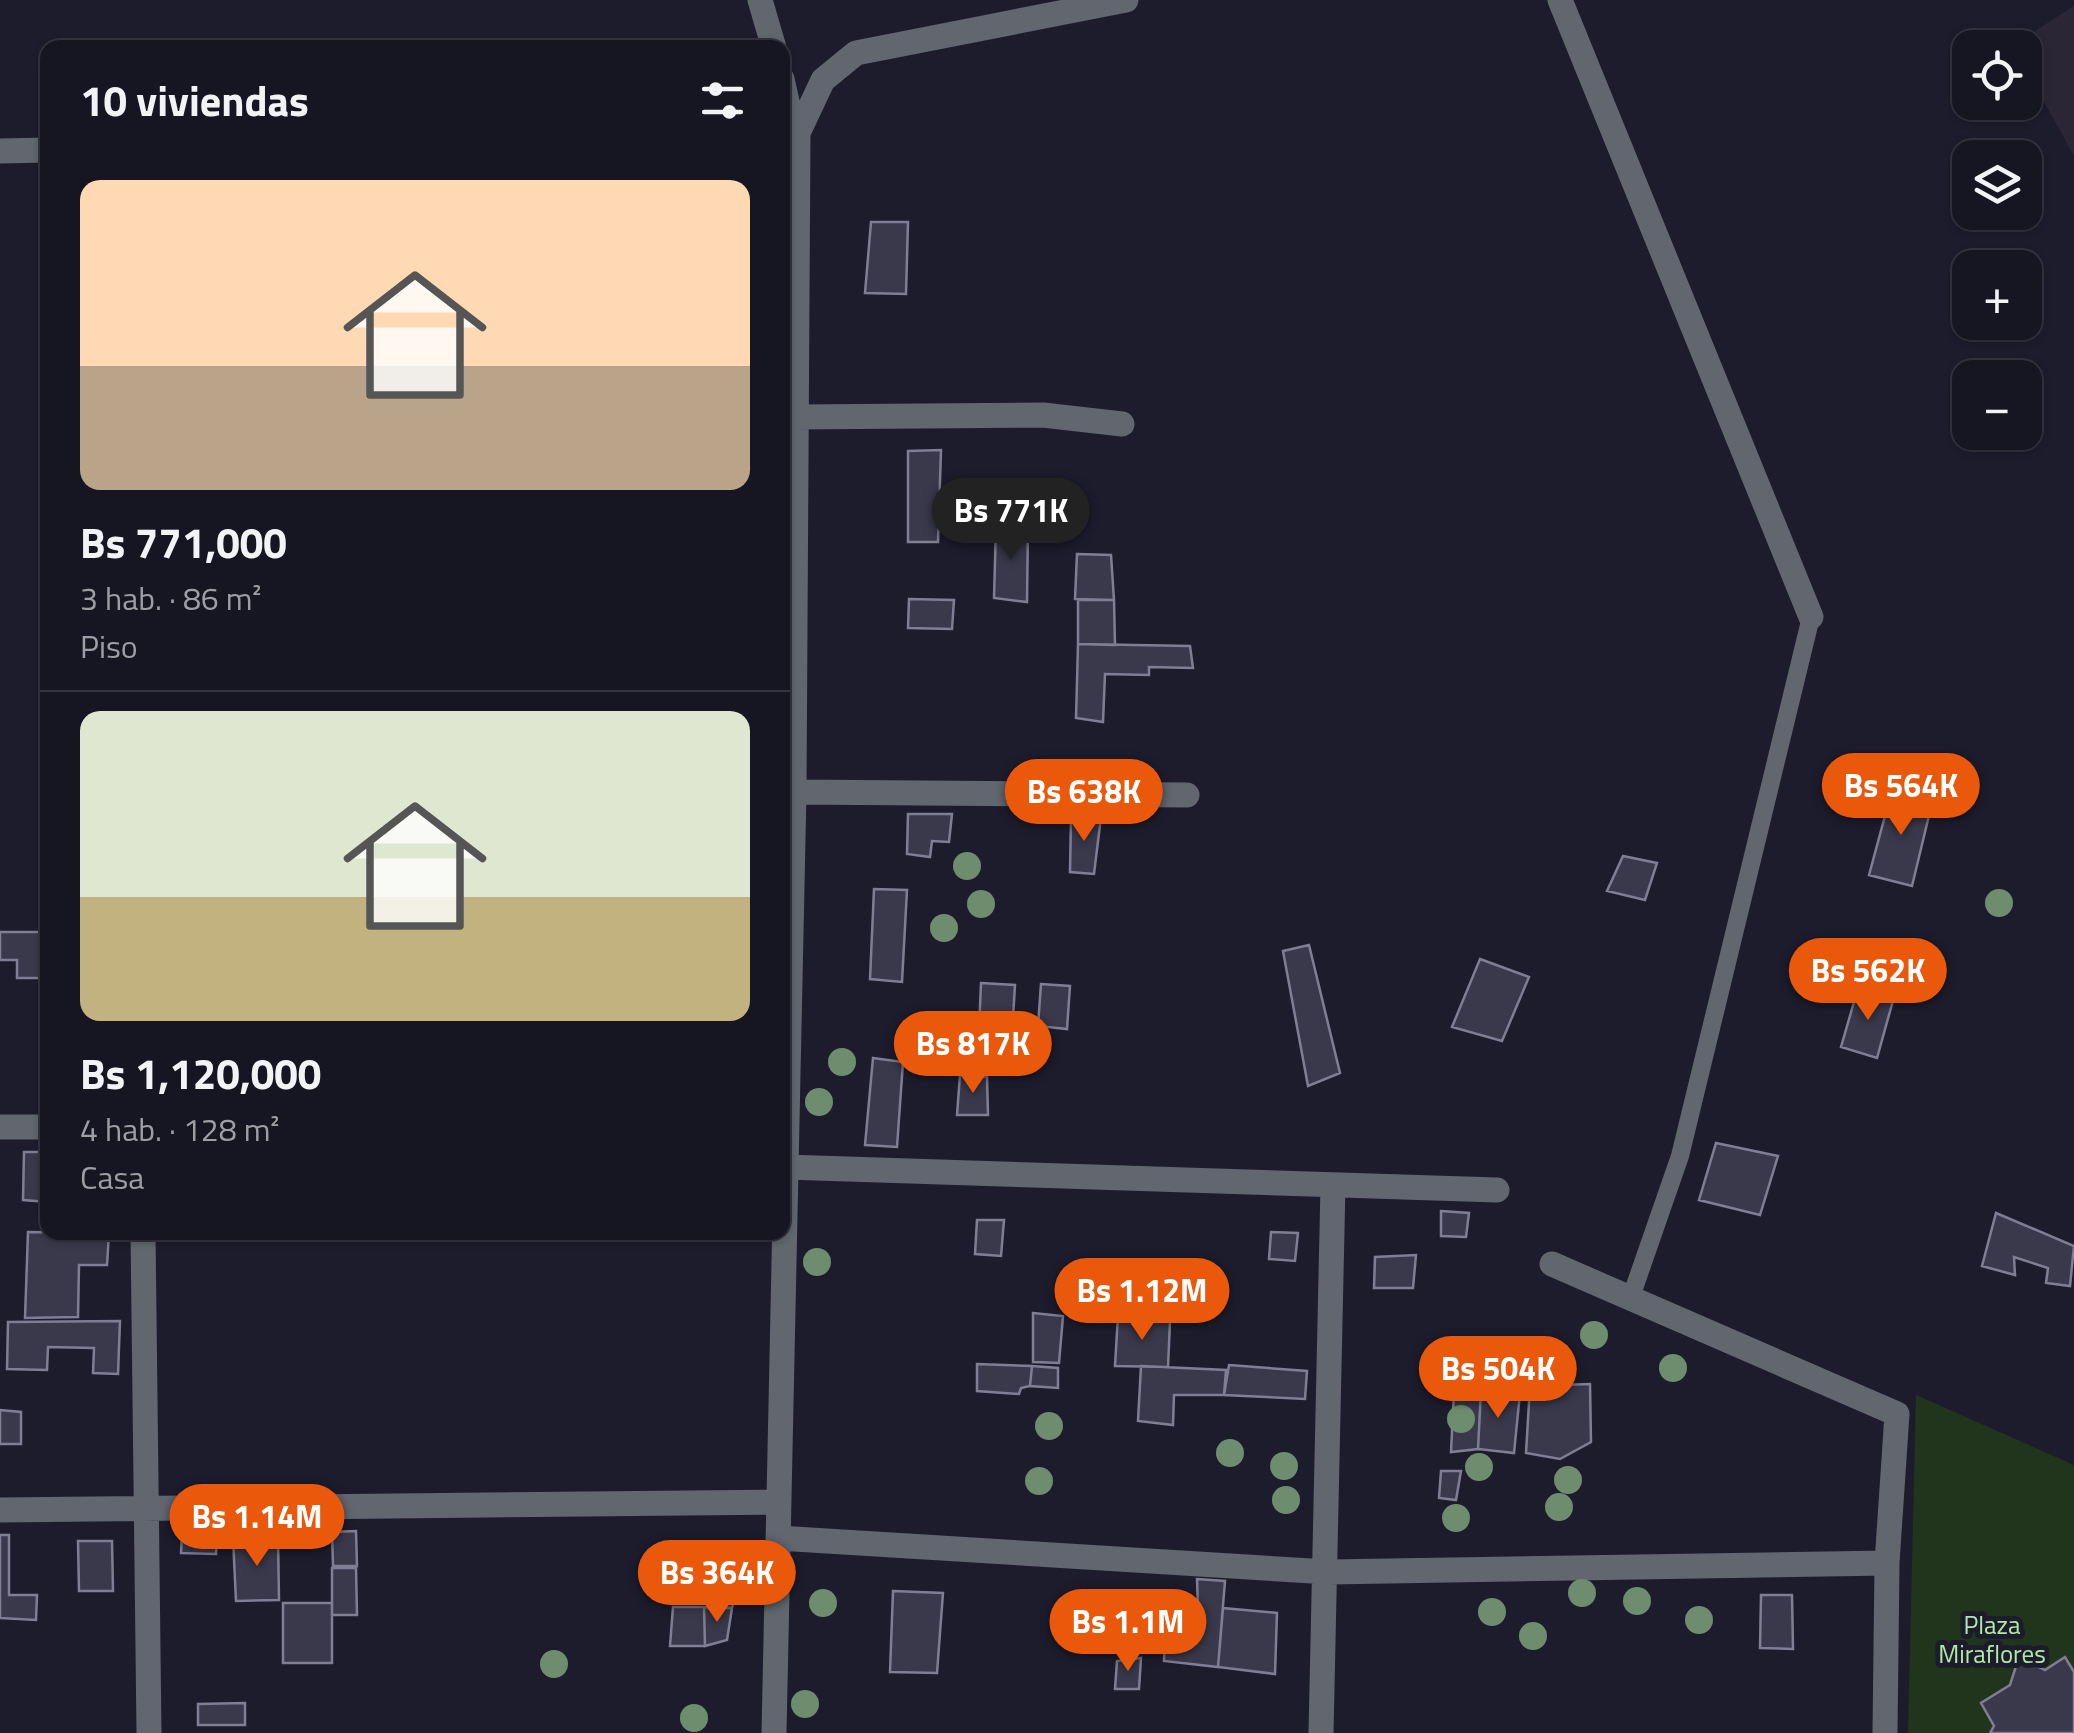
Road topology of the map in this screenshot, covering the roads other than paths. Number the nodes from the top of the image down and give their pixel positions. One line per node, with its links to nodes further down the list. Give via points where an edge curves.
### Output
1 (760, 0): 4 (street)
2 (1126, 0): 5 (street, via 856,53 822,80)
3 (1560, 0): 10 (street)
4 (772, 40)
5 (790, 133): 8 (street)
6 (40, 150): 7 (street)
7 (0, 151)
8 (796, 417): 9 (street, via 1044,415); 11 (street)
9 (1122, 424)
10 (1811, 616): 22 (lane, via 1680,1156)
11 (794, 792): 12 (street); 13 (street)
12 (1187, 794)
13 (790, 926)
14 (40, 1127): 15 (street)
15 (0, 1128)
16 (790, 1168): 17 (street)
17 (1334, 1185): 18 (street); 28 (street)
18 (1497, 1190)
19 (143, 1240): 24 (street)
20 (783, 1240): 23 (street)
21 (1552, 1264): 22 (street)
22 (1631, 1297): 27 (street, via 1897,1414)
23 (778, 1502): 24 (street); 26 (street)
24 (146, 1507): 25 (street); 29 (street)
25 (0, 1510)
26 (778, 1538): 28 (street); 30 (street)
27 (1887, 1563): 28 (street); 32 (street)
28 (1328, 1572): 31 (street)
29 (149, 1733)
30 (774, 1733)
31 (1322, 1733)
32 (1885, 1733)

